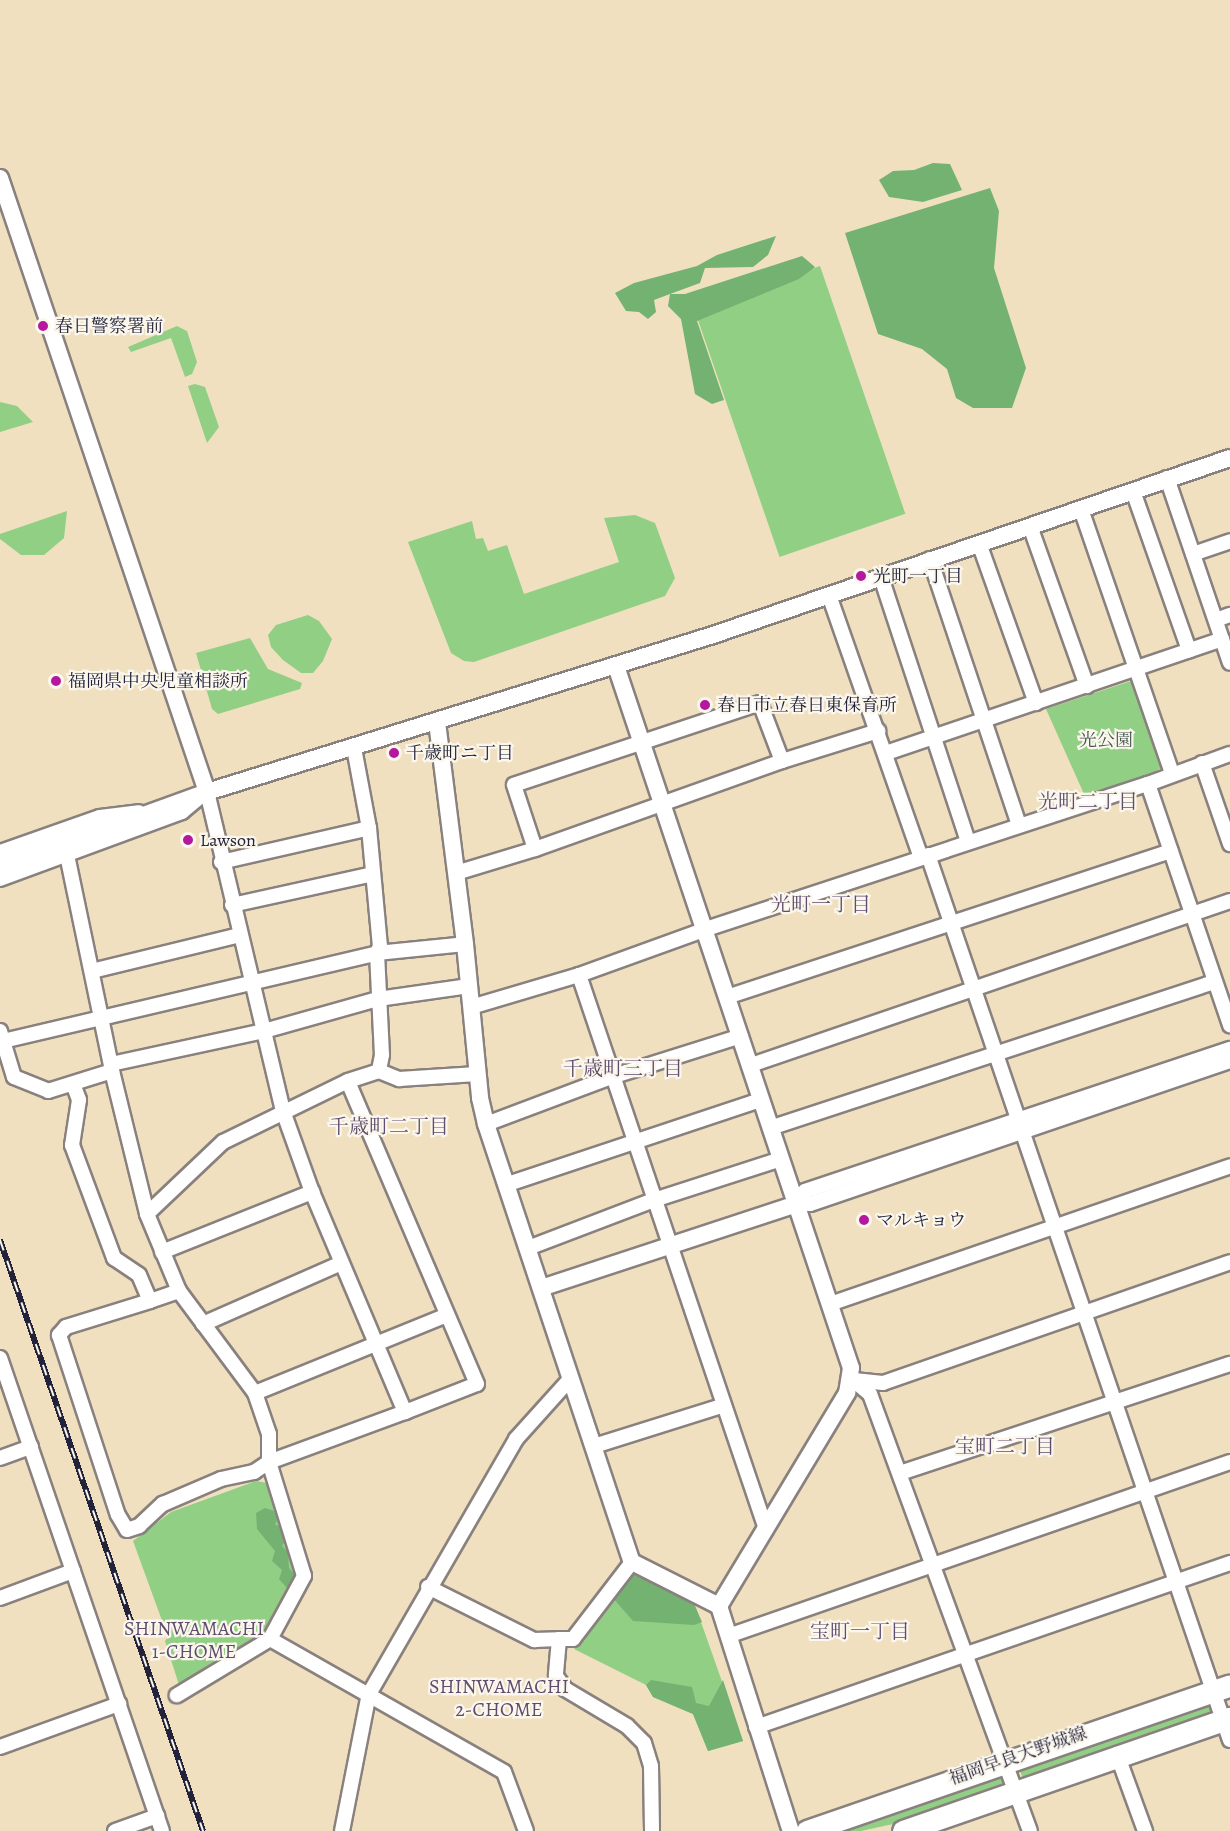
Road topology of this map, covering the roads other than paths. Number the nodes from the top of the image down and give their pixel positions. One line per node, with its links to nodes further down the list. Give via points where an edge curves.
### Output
1 (0, 178): 34 (street)
2 (1230, 458): 3 (street)
3 (1167, 478): 4 (street); 9 (street)
4 (1133, 491): 5 (street); 16 (street)
5 (1081, 508): 6 (street); 19 (street)
6 (1030, 526): 8 (street); 20 (street)
7 (1230, 541): 9 (street)
8 (979, 543): 10 (street); 21 (street)
9 (1193, 554): 14 (street)
10 (930, 559): 11 (street); 22 (street)
11 (881, 577): 12 (street); 25 (street)
12 (829, 595): 18 (street); 24 (street)
13 (1230, 615): 14 (street)
14 (1216, 620): 15 (street)
15 (1222, 639): 16 (street); 17 (street)
16 (1189, 650): 19 (street)
17 (1230, 663)
18 (616, 666): 23 (street); 26 (street)
19 (1138, 668): 20 (street); 32 (street)
20 (1087, 686): 21 (street)
21 (1036, 703): 22 (street)
22 (985, 721): 25 (street); 37 (street)
23 (437, 722): 27 (street); 48 (street)
24 (878, 731): 28 (street); 30 (street)
25 (934, 738): 28 (street); 39 (street)
26 (640, 742): 30 (street, via 760,703); 35 (street); 41 (street, via 514,785)
27 (354, 748): 34 (street); 38 (street)
28 (886, 753): 45 (street)
29 (1230, 754): 31 (street)
30 (782, 761): 35 (street)
31 (1202, 763): 32 (street); 40 (street)
32 (1172, 773): 33 (street)
33 (1148, 784): 37 (street); 42 (street)
34 (207, 792): 36 (street); 44 (street, via 182,812); 46 (street)
35 (660, 804): 41 (street); 55 (street)
36 (155, 810): 43 (street, via 100,817); 47 (street)
37 (1018, 825): 39 (street)
38 (369, 828): 46 (street); 49 (street)
39 (968, 842): 45 (street)
40 (1230, 843)
41 (535, 849): 48 (street)
42 (1171, 851): 53 (street); 54 (street)
43 (0, 852)
44 (67, 855): 50 (street); 59 (street)
45 (924, 856): 54 (street); 55 (street)
46 (221, 862): 52 (street)
47 (0, 867)
48 (456, 873): 57 (street)
49 (373, 874): 52 (street); 58 (street, via 380,946)
50 (0, 879)
51 (1230, 901): 53 (street)
52 (232, 905): 56 (street)
53 (1193, 917): 62 (street); 64 (street)
54 (952, 921): 64 (street); 65 (street)
55 (703, 930): 60 (street); 65 (street)
56 (240, 935): 59 (street); 61 (street)
57 (465, 944): 58 (street); 63 (street)
58 (377, 953): 61 (street); 66 (street)
59 (92, 971): 68 (street)
60 (579, 975): 67 (street); 80 (street)
61 (251, 980): 68 (street); 70 (street)
62 (1215, 982): 69 (street); 74 (street)
63 (469, 987): 66 (street); 67 (street)
64 (975, 987): 74 (street); 76 (street)
65 (727, 997): 72 (street)
66 (378, 999): 70 (street); 78 (street, via 382,1055)
67 (471, 1007): 79 (street)
68 (102, 1018): 71 (street); 77 (street)
69 (1230, 1025)
70 (264, 1031): 77 (street); 84 (street)
71 (2, 1036): 82 (street, via 14,1077 48,1091)
72 (741, 1036): 76 (street); 80 (street)
73 (1230, 1049): 86 (street)
74 (998, 1053): 86 (street); 87 (street)
75 (1230, 1061): 86 (street)
76 (751, 1065): 83 (street)
77 (111, 1067): 82 (street); 95 (street)
78 (379, 1071): 79 (street, via 399,1079); 81 (street)
79 (477, 1074): 85 (street)
80 (611, 1077): 85 (street); 88 (street)
81 (348, 1082): 84 (street); 107 (street)
82 (73, 1084): 104 (street, via 79,1100 78,1126 72,1145 114,1258 140,1275)
83 (761, 1100): 87 (street); 88 (street)
84 (283, 1111): 92 (street); 95 (street, via 223,1142)
85 (486, 1124): 91 (street)
86 (1022, 1125): 94 (street, via 805,1191); 96 (street)
87 (770, 1128): 89 (street)
88 (633, 1141): 91 (street); 93 (street)
89 (781, 1159): 93 (street); 94 (street)
90 (1230, 1166): 96 (street)
91 (508, 1184): 98 (street)
92 (312, 1192): 99 (street); 101 (street)
93 (654, 1200): 97 (street); 98 (street)
94 (796, 1204): 97 (street); 105 (street)
95 (147, 1214): 99 (street)
96 (1055, 1225): 105 (street); 106 (street)
97 (668, 1247): 102 (street); 116 (street)
98 (528, 1248): 102 (street)
99 (162, 1252): 103 (street)
100 (1230, 1262): 106 (street)
101 (341, 1263): 108 (street); 109 (street)
102 (541, 1288): 112 (street)
103 (179, 1291): 104 (street); 108 (street)
104 (150, 1301): 121 (street, via 66,1327 59,1335 118,1515 128,1530 139,1526 164,1504 221,1479 254,1472)
105 (830, 1304): 113 (street)
106 (1085, 1311): 113 (street, via 883,1383); 115 (street)
107 (447, 1315): 109 (street); 117 (street, via 477,1384)
108 (203, 1324): 114 (street)
109 (379, 1344): 114 (street); 117 (street)
110 (0, 1358): 119 (street)
111 (1230, 1364): 115 (street)
112 (570, 1379): 118 (street); 131 (street, via 516,1438)
113 (852, 1379): 123 (street, via 870,1394); 125 (street)
114 (255, 1393): 121 (street, via 269,1434)
115 (1113, 1403): 123 (street); 124 (street)
116 (722, 1406): 118 (street); 125 (street)
117 (405, 1413): 121 (street)
118 (594, 1446): 126 (street)
119 (30, 1447): 120 (street); 129 (street)
120 (0, 1458)
121 (269, 1462): 135 (street, via 304,1576)
122 (1230, 1462): 124 (street)
123 (900, 1473): 127 (street)
124 (1146, 1490): 127 (street); 130 (street)
125 (766, 1529): 133 (street)
126 (632, 1562): 133 (street); 136 (street, via 573,1639)
127 (931, 1563): 134 (street); 137 (street)
128 (1230, 1563): 130 (street)
129 (73, 1571): 132 (street); 141 (street)
130 (1176, 1581): 137 (street); 138 (street)
131 (428, 1587): 136 (street, via 534,1640); 139 (street)
132 (0, 1598)
133 (719, 1606): 134 (street)
134 (728, 1636): 143 (street)
135 (270, 1639): 139 (street); 140 (street)
136 (559, 1639): 153 (street, via 556,1677 565,1689 627,1726 644,1743 651,1766)
137 (963, 1653): 143 (street); 146 (street)
138 (1222, 1687): 142 (street); 146 (main road, 福岡早良大野城線)
139 (369, 1694): 151 (street); 152 (street, via 504,1772)
140 (177, 1695)
141 (119, 1704): 144 (street); 148 (street)
142 (1228, 1726): 145 (main road, 福岡早良大野城線)
143 (756, 1727): 154 (street)
144 (0, 1748)
145 (1117, 1754): 147 (main road, 福岡早良大野城線); 158 (street)
146 (1004, 1760): 147 (street); 155 (main road, 福岡早良大野城線)
147 (1015, 1790): 156 (main road, 福岡早良大野城線); 157 (street)
148 (157, 1816): 149 (street); 150 (street)
149 (115, 1831)
150 (162, 1831)
151 (342, 1831)
152 (526, 1831)
153 (652, 1831)
154 (791, 1831)
155 (807, 1831)
156 (903, 1831)
157 (1030, 1831)
158 (1145, 1831)

